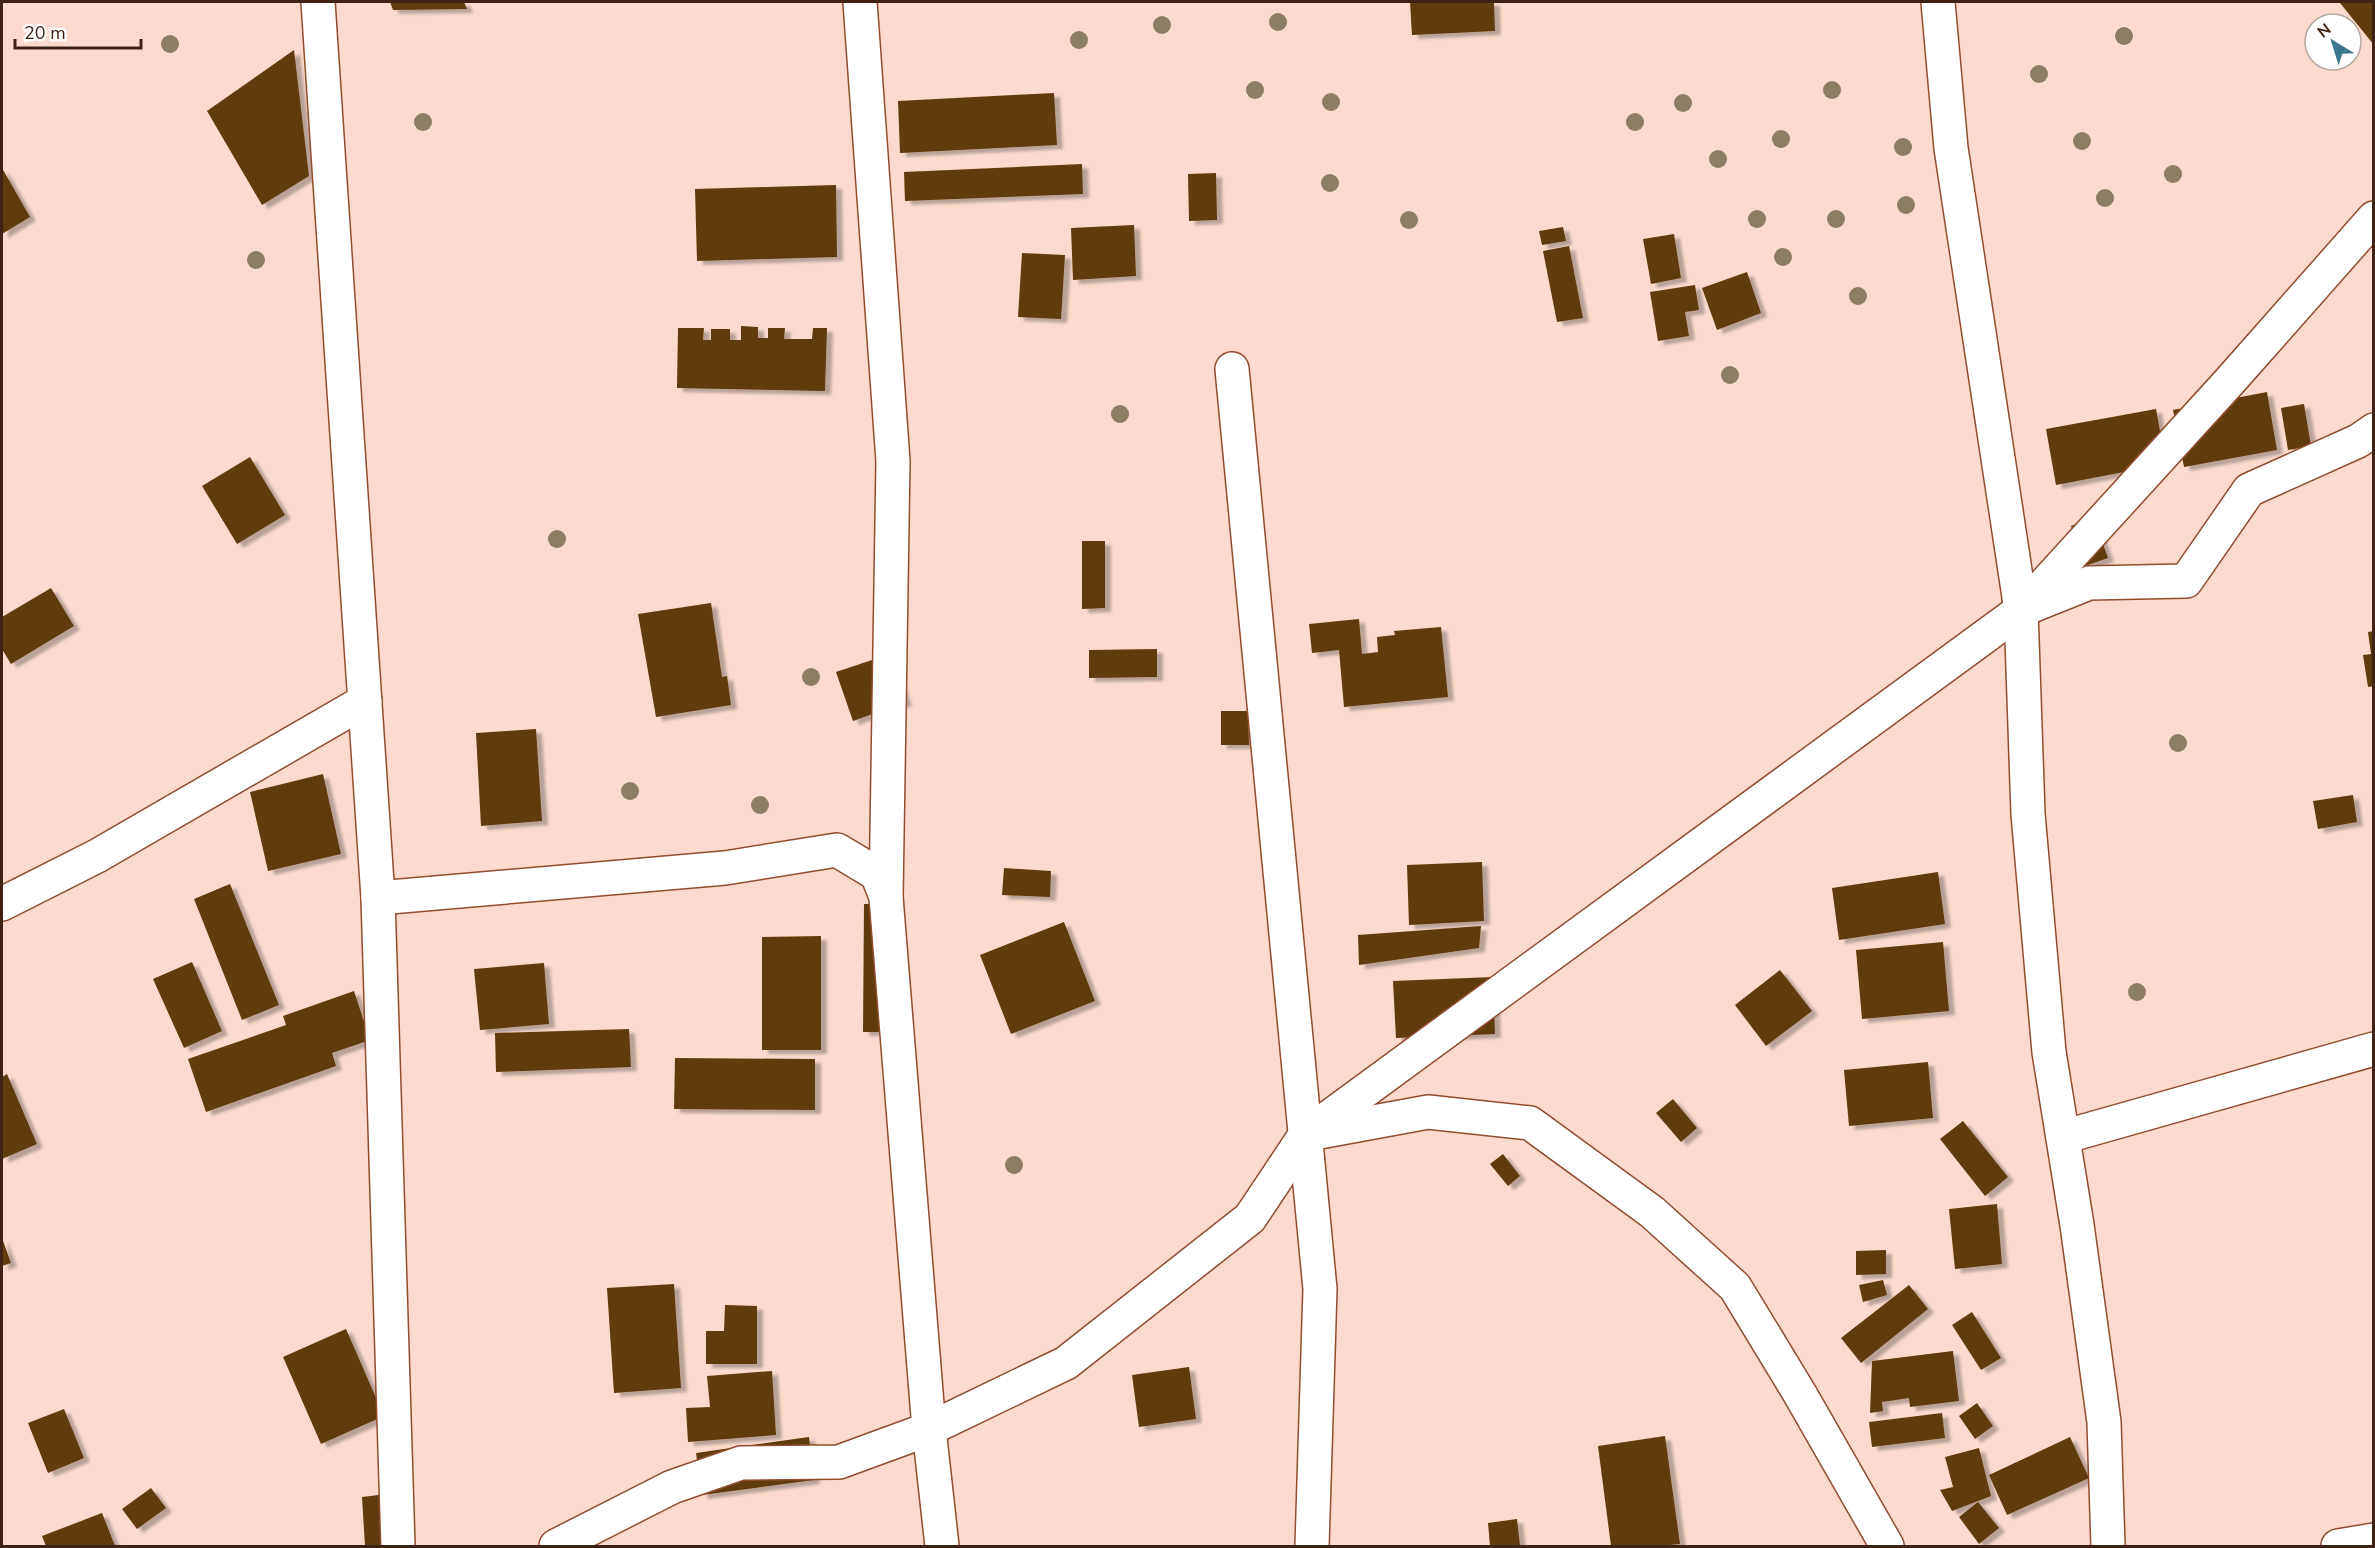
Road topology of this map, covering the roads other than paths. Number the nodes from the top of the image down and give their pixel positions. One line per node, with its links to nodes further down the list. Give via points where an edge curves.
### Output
1 (318, 2): 8 (street)
2 (860, 2): 9 (street, via 893,461)
3 (1938, 2): 7 (street, via 1951,147)
4 (2373, 218): 7 (street)
5 (1232, 369): 13 (street)
6 (2373, 430): 7 (street, via 2358,441 2249,490 2186,581 2088,583)
7 (2021, 610): 13 (street); 14 (street, via 2028,814 2049,1052)
8 (365, 701): 10 (street); 11 (street, via 98,856)
9 (886, 897): 10 (street, via 877,874 837,850 725,868); 15 (street)
10 (378, 898): 17 (street)
11 (2, 904)
12 (2373, 1049): 14 (street)
13 (1306, 1134): 15 (street, via 1250,1218 1066,1363); 20 (street, via 1320,1289); 21 (street, via 1428,1112 1530,1123 1652,1212 1735,1287)
14 (2063, 1137): 22 (street, via 2104,1422)
15 (929, 1429): 18 (street, via 838,1462 741,1463 672,1487); 19 (street)
16 (2373, 1540): 23 (street)
17 (398, 1546)
18 (556, 1546)
19 (942, 1546)
20 (1312, 1546)
21 (1887, 1546)
22 (2108, 1546)
23 (2338, 1546)

